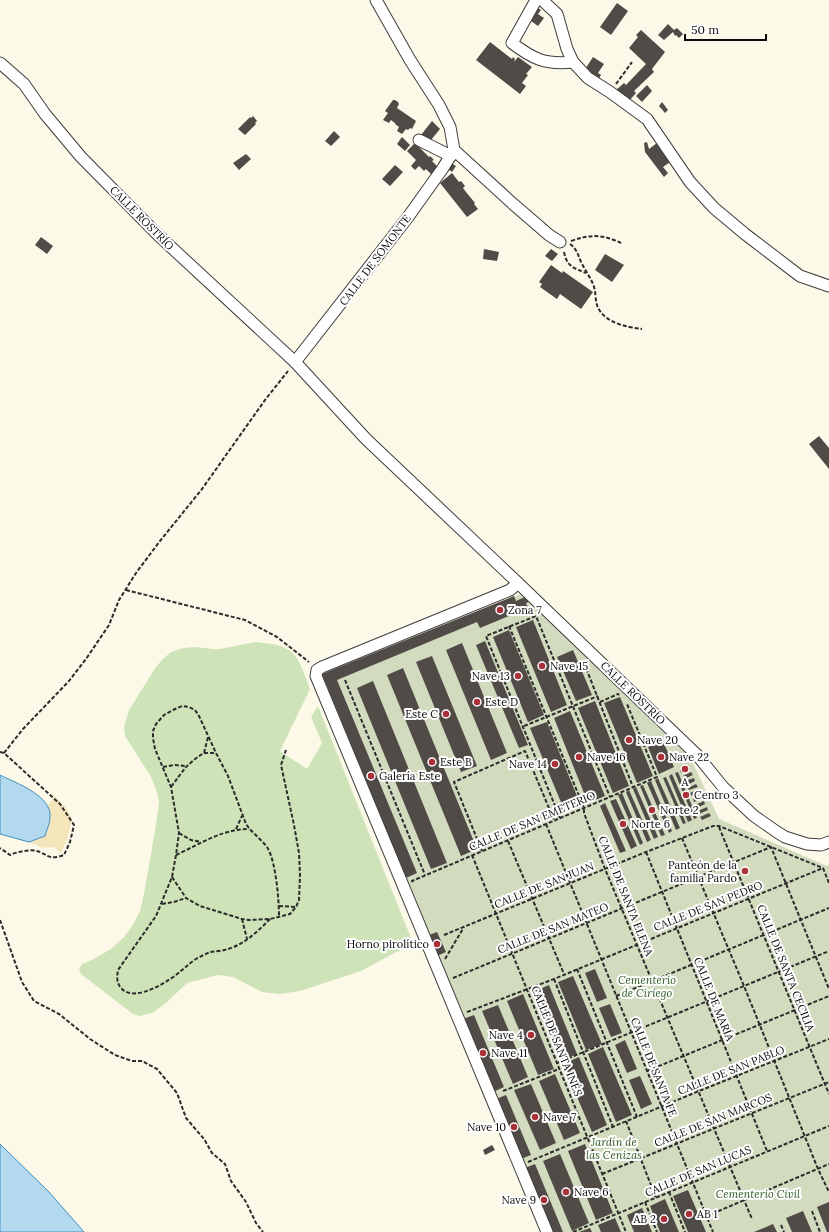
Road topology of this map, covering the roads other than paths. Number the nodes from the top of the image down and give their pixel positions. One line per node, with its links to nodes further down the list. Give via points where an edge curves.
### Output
1 (376, 0): 7 (street, via 439,105 450,127)
2 (536, 0): 4 (street, via 512,43 527,55 547,62)
3 (542, 0): 4 (street, via 557,14)
4 (573, 62): 9 (street, via 588,78 647,119 690,182 714,208 800,276)
5 (0, 63): 10 (street, CALLE ROSTRÍO, via 24,84 81,157 158,235)
6 (419, 140): 7 (street)
7 (453, 153): 8 (street); 10 (street, CALLE DE SOMONTE, via 408,217)
8 (560, 242)
9 (829, 286)
10 (296, 362): 11 (street, CALLE ROSTRÍO, via 366,439)
11 (518, 583): 12 (street, CALLE ROSTRÍO, via 697,755 723,787 754,816 776,832 794,840 821,845); 13 (street, via 510,590 322,667 317,670 316,676)
12 (829, 842)
13 (547, 1232)

